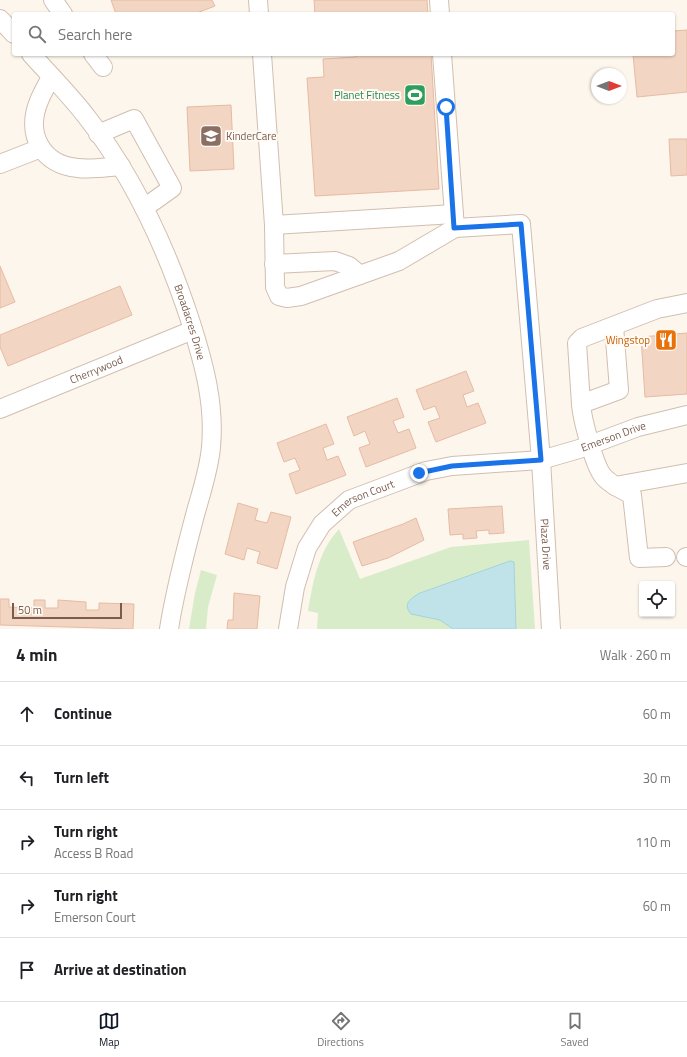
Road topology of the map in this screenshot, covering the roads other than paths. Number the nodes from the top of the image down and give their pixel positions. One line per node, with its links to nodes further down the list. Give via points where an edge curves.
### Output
1 (53, 0): 4 (street)
2 (258, 0): 5 (street)
3 (439, 0): 6 (street)
4 (62, 12)
5 (259, 12)
6 (440, 12)
7 (0, 19): 8 (street)
8 (12, 32)
9 (33, 56): 12 (street, Broadacres Drive)
10 (262, 56): 19 (street)
11 (442, 56): 18 (street)
12 (51, 77): 13 (street, Broadacres Drive, via 86,116); 14 (street, via 38,103 35,122 35,136)
13 (98, 134): 16 (street, Broadacres Drive); 17 (street, via 134,119 172,188)
14 (41, 148): 15 (street); 16 (street, via 49,159 78,168)
15 (0, 164)
16 (121, 166): 17 (street, Broadacres Drive)
17 (144, 208): 24 (street, Broadacres Drive, via 174,273)
18 (454, 221): 19 (street); 21 (street, via 399,261); 29 (street, Plaza Drive, via 521,224)
19 (274, 225): 20 (street)
20 (274, 264): 21 (street, via 335,261 349,266); 21 (street, via 275,287 279,296 287,298 301,296)
21 (360, 275)
22 (687, 303): 23 (street, via 657,309)
23 (614, 326): 25 (street, via 582,338 577,343); 25 (street, via 619,390)
24 (193, 330): 26 (street, Cherrywood); 33 (street, Broadacres Drive, via 208,381 212,412 211,449 176,588)
25 (581, 404): 28 (street, via 582,417)
26 (0, 409)
27 (687, 415): 28 (street, Emerson Drive, via 638,427)
28 (591, 445): 29 (street, Emerson Drive); 31 (street, via 602,476)
29 (541, 460): 34 (street, Emerson Court, via 433,469 361,495 341,506 322,524 307,548 295,586); 35 (street, Plaza Drive)
30 (687, 473): 31 (street)
31 (615, 486): 32 (street, via 632,495 639,558)
32 (666, 556)
33 (169, 629)
34 (288, 629)
35 (551, 629)

